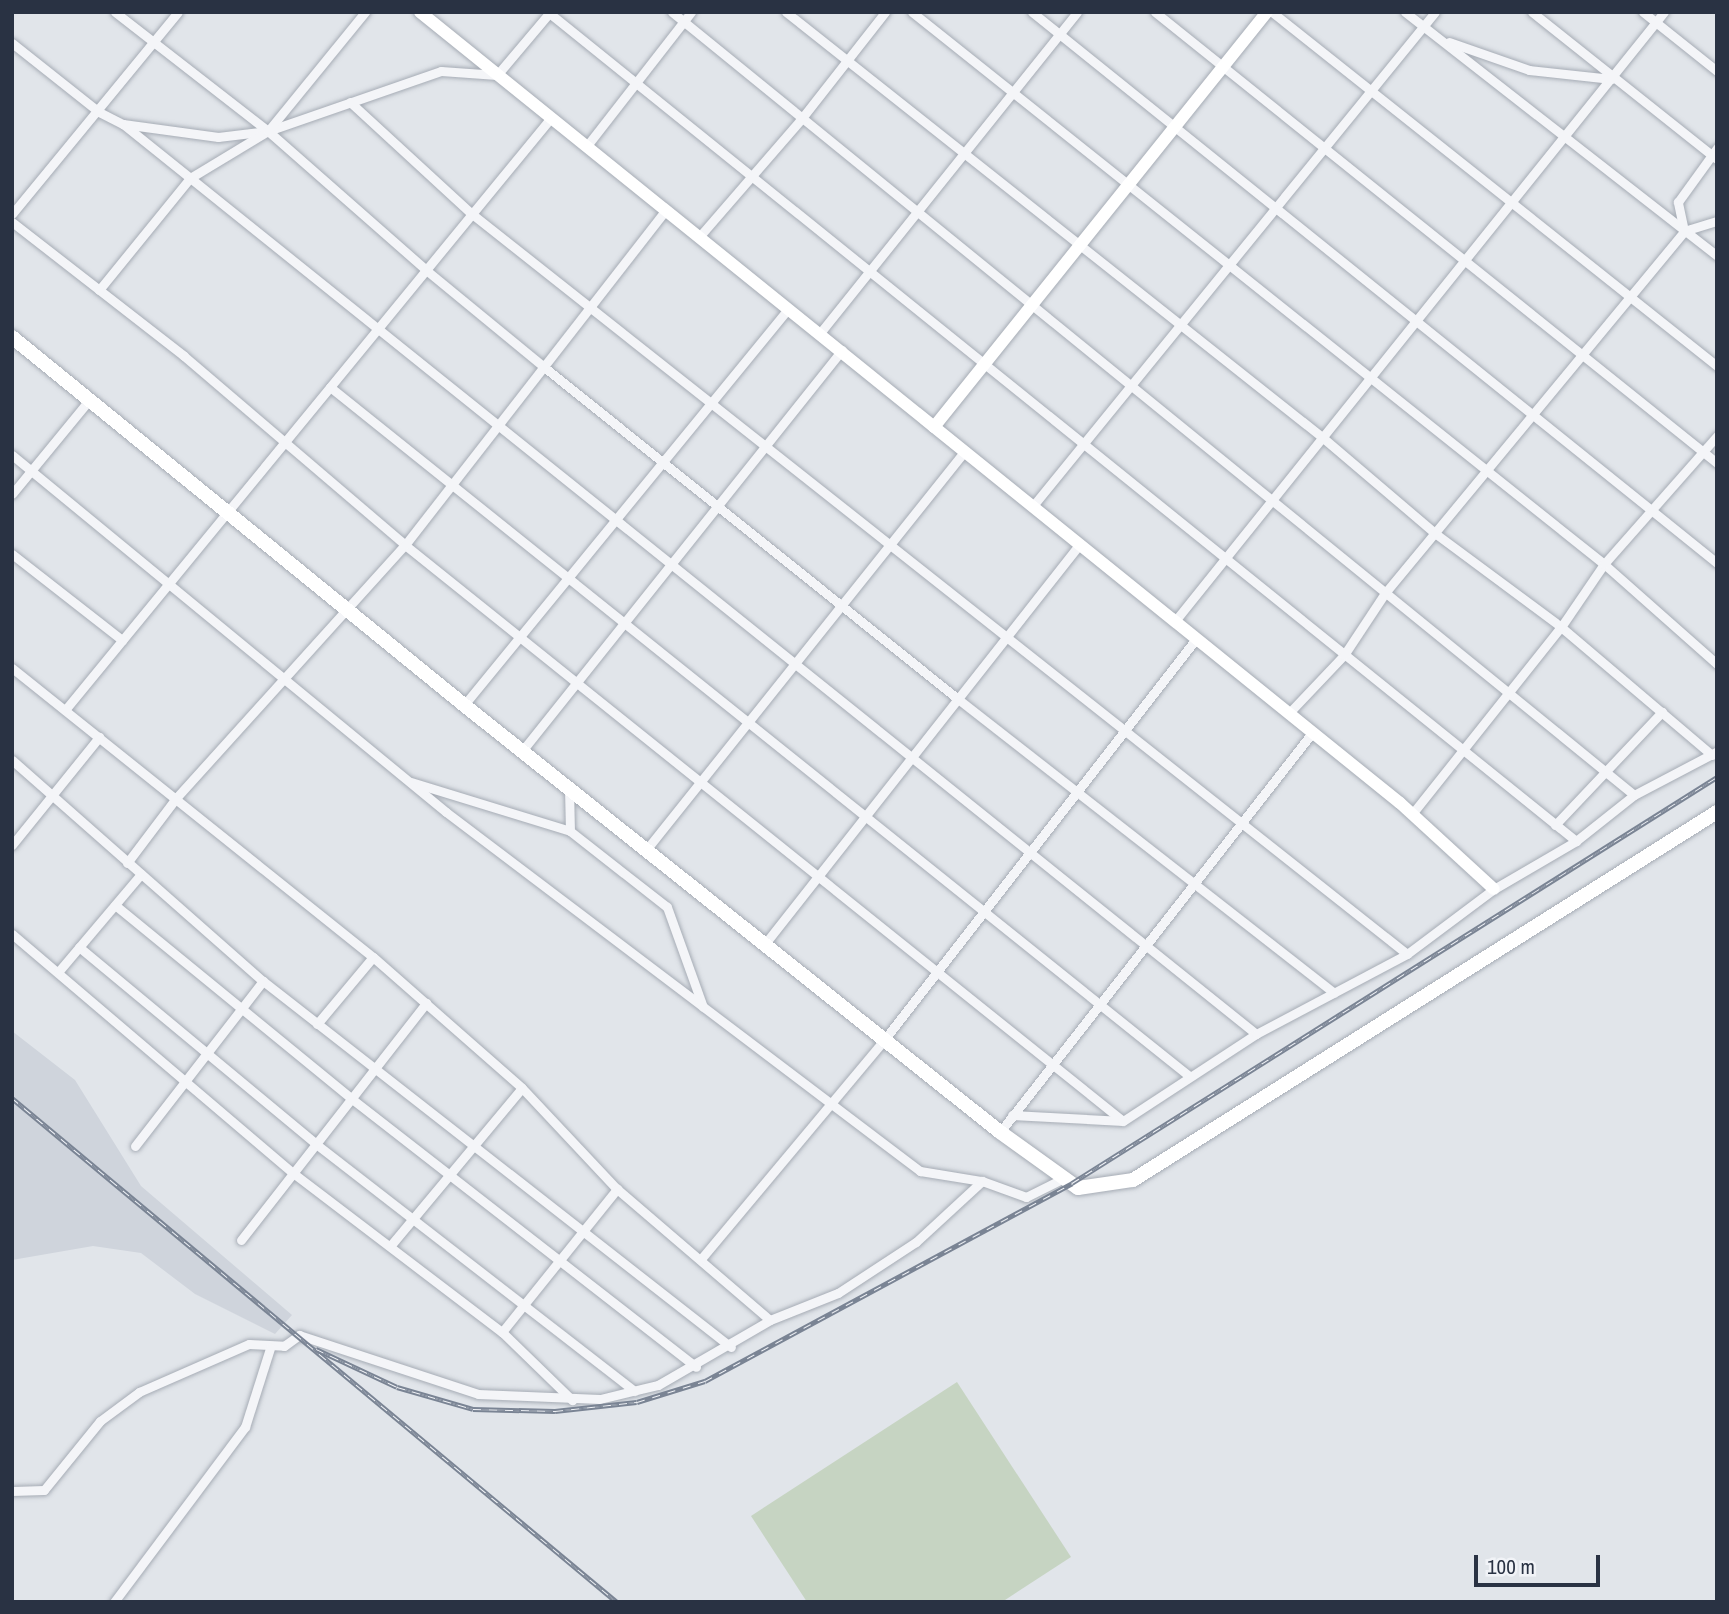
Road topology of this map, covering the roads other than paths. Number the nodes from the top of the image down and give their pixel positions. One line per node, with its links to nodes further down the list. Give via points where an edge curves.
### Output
1 (115, 12): 25 (street)
2 (178, 12): 25 (street)
3 (365, 12): 41 (street)
4 (419, 12): 30 (street)
5 (672, 12): 20 (street)
6 (691, 12): 20 (street)
7 (786, 12): 27 (street)
8 (885, 12): 27 (street)
9 (912, 12): 34 (street)
10 (1032, 12): 23 (street)
11 (1077, 12): 23 (street)
12 (1154, 12): 28 (street)
13 (1270, 12): 28 (street); 33 (street)
14 (1405, 12): 22 (street)
15 (1435, 12): 22 (street)
16 (1532, 12): 31 (street)
17 (1643, 12): 21 (street)
18 (1664, 12): 21 (street)
19 (549, 13): 30 (street); 32 (street)
20 (683, 21): 32 (street); 38 (street)
21 (1655, 22): 29 (street); 31 (street)
22 (1423, 26): 24 (street); 33 (street)
23 (1059, 34): 34 (street); 40 (street)
24 (1440, 39): 31 (street, via 1529,70); 42 (street)
25 (154, 42): 36 (street); 41 (street)
26 (12, 43): 36 (street)
27 (847, 59): 38 (street); 45 (street)
28 (1223, 67): 40 (street); 44 (street)
29 (1717, 71)
30 (497, 75): 35 (street, via 441,71); 37 (street)
31 (1613, 79): 42 (street); 46 (street)
32 (637, 84): 43 (street); 48 (street)
33 (1371, 91): 44 (street); 50 (street)
34 (1013, 92): 45 (street); 49 (street)
35 (350, 103): 41 (street); 55 (street)
36 (99, 112): 39 (street); 54 (street)
37 (550, 118): 43 (street); 55 (street)
38 (802, 118): 48 (street); 53 (street)
39 (123, 124): 41 (street, via 218,137); 47 (street)
40 (1175, 127): 49 (street); 51 (street)
41 (268, 131): 47 (street); 64 (street)
42 (1565, 137): 50 (street); 58 (street)
43 (586, 147): 52 (street)
44 (1327, 149): 51 (street); 62 (street)
45 (965, 152): 53 (street); 60 (street)
46 (1715, 154): 58 (street, via 1678,201)
47 (190, 177): 66 (street); 73 (street)
48 (752, 177): 59 (street); 65 (street)
49 (1129, 185): 60 (street); 63 (street)
50 (1514, 204): 62 (street); 67 (street)
51 (1277, 209): 63 (street); 71 (street)
52 (666, 210): 59 (street); 69 (street)
53 (917, 211): 65 (street); 68 (street)
54 (12, 214)
55 (472, 214): 64 (street); 69 (street)
56 (1717, 221): 58 (street)
57 (12, 222): 66 (street)
58 (1684, 230): 61 (street); 67 (street)
59 (699, 237): 70 (street)
60 (1081, 245): 68 (street); 72 (street)
61 (1717, 256)
62 (1468, 261): 71 (street); 77 (street)
63 (1230, 265): 72 (street); 81 (street)
64 (426, 270): 73 (street); 80 (street)
65 (869, 271): 74 (street); 78 (street)
66 (99, 290): 91 (street, via 184,356)
67 (1630, 297): 77 (street); 79 (street)
68 (1032, 305): 78 (street); 82 (street)
69 (591, 307): 80 (street); 85 (street)
70 (788, 309): 74 (street); 85 (street)
71 (1419, 323): 81 (street); 86 (street)
72 (1181, 324): 82 (street); 90 (street)
73 (378, 329): 83 (street); 88 (street)
74 (820, 333): 76 (street)
75 (12, 337): 84 (main road)
76 (842, 350): 87 (street); 93 (street)
77 (1580, 352): 86 (street); 95 (street)
78 (984, 365): 87 (street); 92 (street)
79 (1717, 366)
80 (544, 367): 88 (street); 97 (street)
81 (1369, 376): 90 (street); 100 (street)
82 (1131, 386): 92 (street); 103 (street)
83 (330, 387): 91 (street); 101 (street)
84 (90, 398): 99 (street); 106 (main road)
85 (711, 403): 93 (street); 97 (street)
86 (1531, 413): 100 (street); 107 (street)
87 (934, 427): 94 (street)
88 (497, 428): 101 (street); 108 (street)
89 (1717, 436): 95 (street)
90 (1322, 437): 103 (street); 109 (street)
91 (283, 443): 106 (street); 110 (street)
92 (1083, 444): 105 (street); 114 (street)
93 (766, 446): 104 (street); 112 (street)
94 (964, 452): 105 (street); 112 (street)
95 (1704, 453): 98 (street); 107 (street)
96 (12, 455): 99 (street)
97 (664, 460): 104 (street); 108 (street)
98 (1717, 463)
99 (32, 469): 102 (street); 119 (street)
100 (1487, 470): 109 (street); 116 (street)
101 (452, 485): 110 (street); 118 (street)
102 (12, 494)
103 (1270, 499): 114 (street); 120 (street)
104 (718, 505): 117 (street); 121 (street)
105 (1032, 507): 111 (street)
106 (227, 509): 119 (street); 122 (main road)
107 (1650, 509): 115 (street); 116 (street)
108 (615, 520): 117 (street); 118 (street)
109 (1436, 534): 120 (street); 125 (street)
110 (405, 545): 122 (street); 126 (street)
111 (1079, 545): 123 (street); 127 (street)
112 (888, 547): 121 (street); 127 (street)
113 (12, 554): 129 (street)
114 (1225, 559): 123 (street); 130 (street)
115 (1717, 563)
116 (1604, 564): 125 (street); 132 (street)
117 (670, 565): 124 (street); 131 (street)
118 (568, 577): 124 (street); 126 (street)
119 (169, 580): 129 (street); 134 (street)
120 (1385, 593): 130 (street); 136 (street)
121 (842, 604): 131 (street); 137 (street)
122 (346, 610): 134 (street); 138 (main road)
123 (1175, 621): 128 (street)
124 (624, 624): 135 (street); 142 (street)
125 (1561, 626): 136 (street); 140 (street)
126 (519, 637): 135 (street); 138 (street)
127 (1005, 639): 137 (street); 143 (street)
128 (1196, 639): 141 (street); 143 (street)
129 (122, 640): 139 (street)
130 (1344, 655): 141 (street); 147 (street)
131 (794, 664): 142 (street); 149 (street)
132 (1717, 664)
133 (12, 668): 139 (street)
134 (283, 683): 152 (street); 158 (street)
135 (576, 683): 146 (street); 153 (street)
136 (1509, 694): 147 (street); 151 (street)
137 (958, 699): 149 (street); 155 (street)
138 (464, 705): 146 (main road)
139 (65, 710): 145 (street)
140 (1662, 712): 148 (street); 151 (street)
141 (1288, 714): 144 (street)
142 (746, 724): 153 (street); 161 (street)
143 (1124, 732): 155 (street); 162 (street)
144 (1312, 733): 160 (street); 162 (street)
145 (99, 737): 156 (street); 158 (street)
146 (522, 751): 154 (main road)
147 (1465, 752): 160 (street); 163 (street)
148 (1715, 753): 157 (street)
149 (912, 758): 161 (street); 168 (street)
150 (12, 760): 156 (street)
151 (1607, 774): 157 (street); 163 (street)
152 (406, 781): 164 (street); 188 (street)
153 (700, 782): 167 (street); 171 (street)
154 (569, 788): 164 (street); 167 (main road)
155 (1076, 793): 168 (street); 172 (street)
156 (53, 794): 165 (street); 169 (street)
157 (1634, 796): 166 (street)
158 (177, 797): 169 (street); 181 (street)
159 (1717, 812): 209 (main road, via 1133,1181 1079,1188)
160 (1412, 814): 173 (street)
161 (864, 818): 171 (street); 175 (street)
162 (1245, 822): 172 (street); 180 (street)
163 (1555, 825): 166 (street)
164 (570, 831): 188 (street, via 667,907)
165 (14, 838)
166 (1576, 841): 173 (street)
167 (646, 850): 177 (main road)
168 (1030, 852): 175 (street); 178 (street)
169 (127, 863): 170 (street)
170 (141, 874): 174 (street); 184 (street)
171 (818, 877): 177 (street); 183 (street)
172 (1196, 884): 178 (street); 185 (street)
173 (1494, 889): 180 (street)
174 (115, 905): 179 (street); 189 (street)
175 (984, 911): 183 (street); 187 (street)
176 (12, 934): 182 (street)
177 (764, 944): 192 (main road)
178 (1148, 945): 187 (street); 191 (street)
179 (79, 947): 182 (street); 193 (street)
180 (1407, 954): 185 (street)
181 (373, 957): 186 (street); 190 (street)
182 (59, 971): 197 (street)
183 (937, 972): 192 (street); 194 (street)
184 (264, 981): 189 (street); 190 (street)
185 (1334, 993): 191 (street)
186 (426, 1003): 195 (street); 198 (street)
187 (1101, 1004): 194 (street); 196 (street)
188 (704, 1009): 200 (street)
189 (241, 1010): 193 (street); 199 (street)
190 (317, 1024): 195 (street)
191 (1256, 1034): 196 (street)
192 (884, 1040): 200 (street); 203 (main road)
193 (205, 1055): 197 (street); 205 (street)
194 (1052, 1065): 201 (street); 202 (street)
195 (374, 1070): 199 (street); 204 (street)
196 (1189, 1076): 202 (street)
197 (183, 1083): 206 (street); 208 (street)
198 (522, 1088): 204 (street); 211 (street)
199 (352, 1099): 205 (street); 207 (street)
200 (828, 1103): 210 (street, via 920,1171); 216 (street)
201 (1013, 1115): 202 (street); 203 (street)
202 (1123, 1121)
203 (1000, 1132): 209 (main road)
204 (474, 1143): 207 (street); 213 (street)
205 (316, 1144): 208 (street); 212 (street)
206 (135, 1146)
207 (450, 1171): 212 (street); 217 (street)
208 (293, 1172): 214 (street); 215 (street)
209 (1064, 1178): 210 (street, via 1026,1197)
210 (982, 1181): 219 (street, via 916,1242 849,1286)
211 (617, 1189): 213 (street); 216 (street)
212 (414, 1215): 215 (street); 218 (street)
213 (584, 1230): 217 (street); 221 (street)
214 (241, 1240)
215 (391, 1245): 220 (street)
216 (701, 1259): 219 (street)
217 (560, 1260): 218 (street); 223 (street)
218 (526, 1304): 220 (street); 224 (street)
219 (770, 1320): 221 (street)
220 (502, 1332): 225 (street)
221 (731, 1347): 223 (street)
222 (270, 1348): 225 (street, via 284,1346 299,1335 478,1394); 226 (street, via 249,1345 139,1392 100,1421 44,1490); 227 (street, via 245,1427)
223 (696, 1367): 224 (street)
224 (635, 1391): 225 (street)
225 (572, 1400)
226 (12, 1491)
227 (114, 1602)

